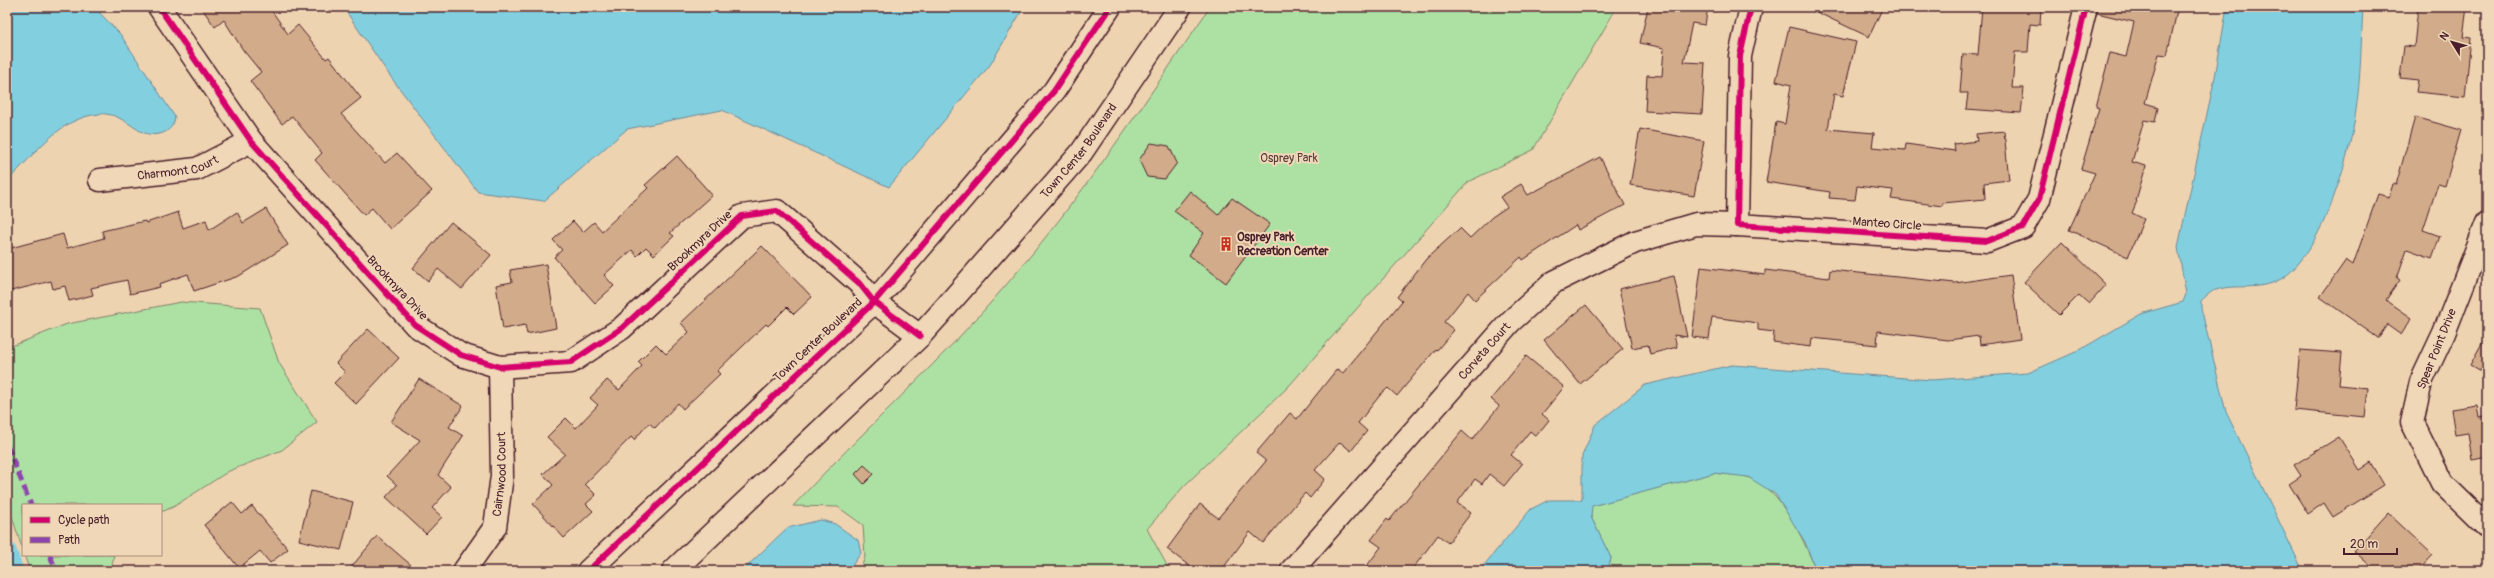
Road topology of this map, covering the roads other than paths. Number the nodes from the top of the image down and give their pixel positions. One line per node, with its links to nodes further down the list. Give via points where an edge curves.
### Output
1 (159, 7): 6 (street, Brookmyra Drive)
2 (1110, 7): 10 (street, Town Center Boulevard, via 1054,91)
3 (1180, 7): 11 (street, Town Center Boulevard, via 1081,153)
4 (1751, 7): 9 (street, via 1740,56)
5 (2086, 7): 9 (street, Manteo Circle, via 2039,199 2023,227 1987,241)
6 (251, 141): 7 (street, Charmont Court, via 197,169); 12 (street, Brookmyra Drive, via 415,325 461,355)
7 (100, 180)
8 (2487, 223): 13 (street, Spear Point Drive, via 2444,333 2421,382 2412,422 2442,483)
9 (1737, 225): 17 (street, Corveta Court, via 1696,224 1635,242 1554,282 1510,322)
10 (874, 302): 11 (street, Brookmyra Drive); 12 (street, Brookmyra Drive, via 859,283 777,211 742,216 622,328 571,362); 15 (street, Town Center Boulevard)
11 (920, 336): 16 (street, Town Center Boulevard)
12 (500, 367): 14 (street, Cairnwood Court, via 502,476 495,527)
13 (2487, 527)
14 (464, 571)
15 (588, 571)
16 (673, 571)
17 (1291, 571)

